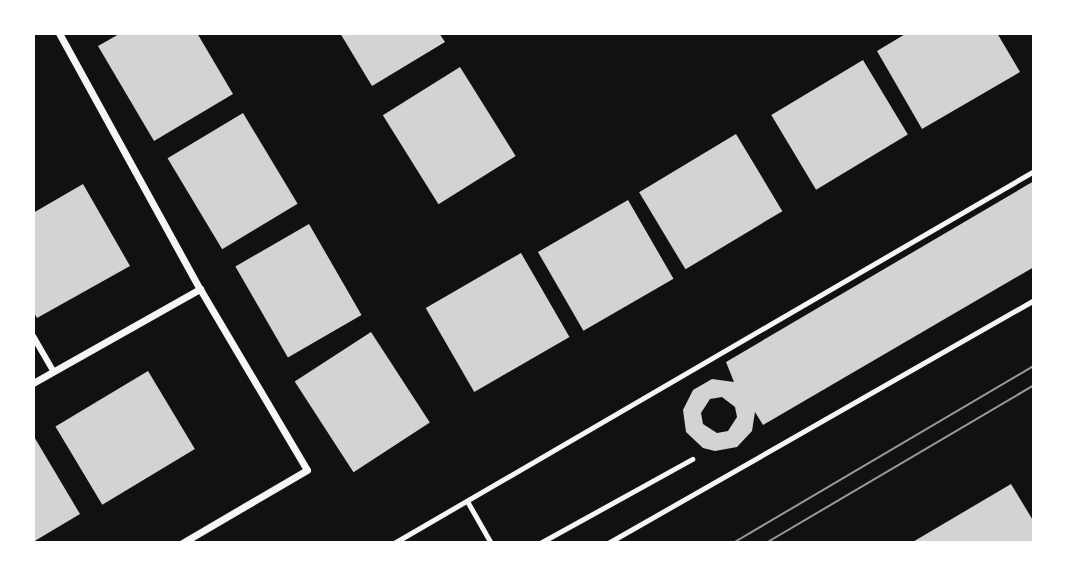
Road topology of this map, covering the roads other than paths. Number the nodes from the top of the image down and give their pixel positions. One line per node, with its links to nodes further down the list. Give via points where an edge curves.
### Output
1 (59, 33): 3 (street)
2 (1034, 171): 9 (lane)
3 (200, 289): 6 (street); 10 (street, via 307,470)
4 (1034, 300): 14 (lane)
5 (33, 335): 6 (street)
6 (54, 370): 7 (street)
7 (33, 383)
8 (692, 459): 13 (lane)
9 (467, 501): 11 (lane); 12 (lane)
10 (182, 543)
11 (394, 543)
12 (491, 543)
13 (540, 543)
14 (608, 543)

